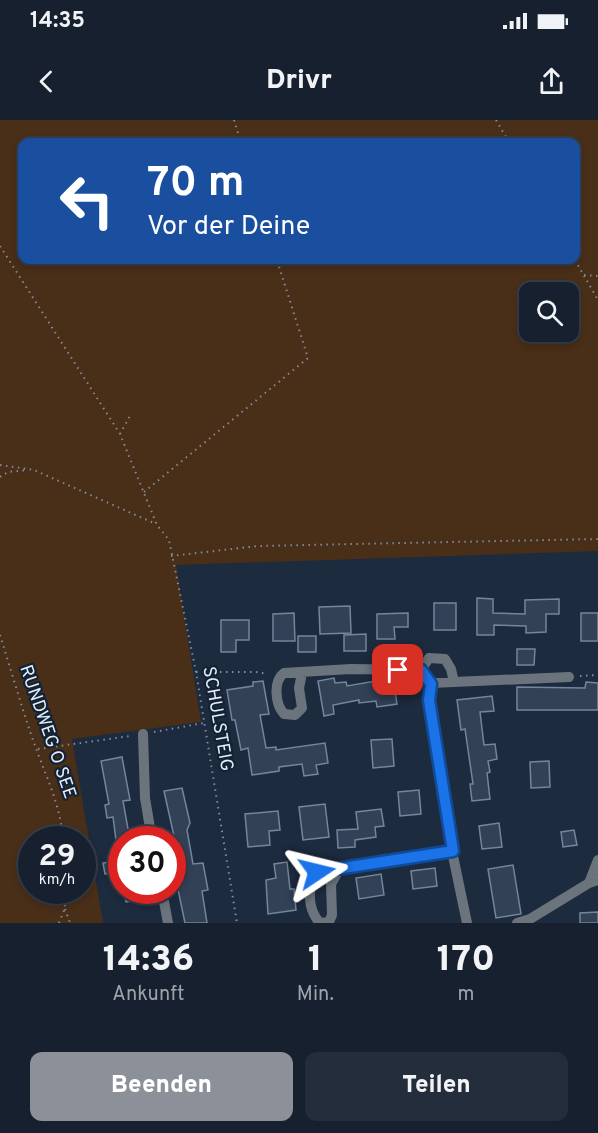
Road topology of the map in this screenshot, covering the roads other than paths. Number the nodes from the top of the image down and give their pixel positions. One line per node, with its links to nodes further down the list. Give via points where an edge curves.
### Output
1 (421, 670): 2 (street); 4 (street, via 429,658 445,659); 5 (street)
2 (302, 673): 2 (street, via 279,676 276,684 284,714 295,715 302,708)
3 (569, 677): 4 (street)
4 (454, 682): 5 (street)
5 (431, 684): 8 (street, via 429,700)
6 (143, 734): 7 (street, via 145,798)
7 (150, 826)
8 (453, 851): 10 (street); 14 (street)
9 (598, 860): 11 (street)
10 (340, 868): 10 (street, via 317,872 310,884 311,908 320,923 329,922 332,915 331,884)
11 (593, 881): 15 (street)
12 (164, 904): 13 (street)
13 (168, 923)
14 (467, 923)
15 (518, 923)

